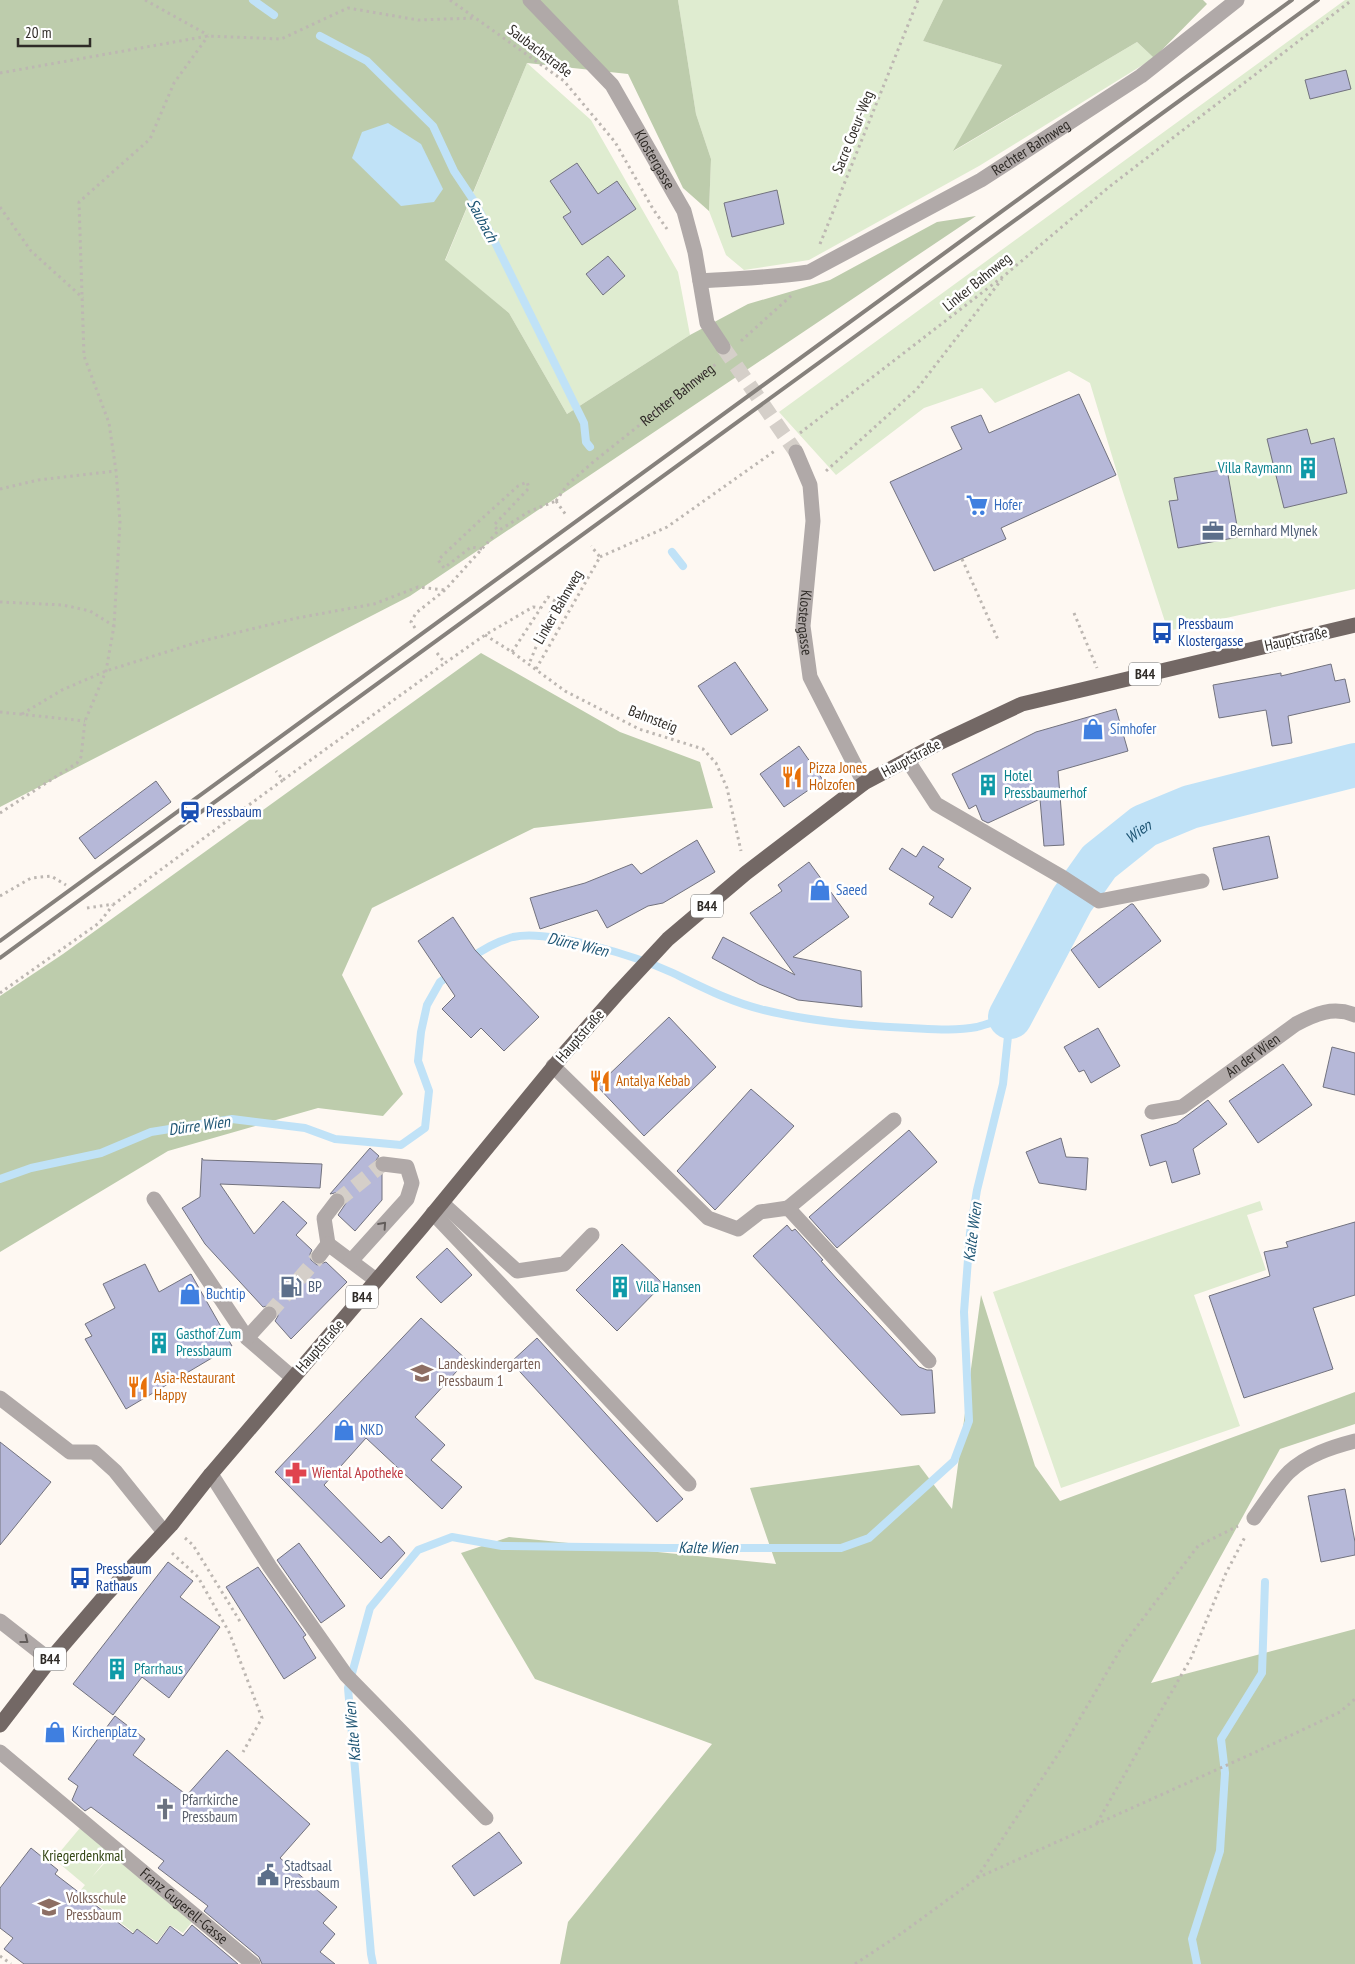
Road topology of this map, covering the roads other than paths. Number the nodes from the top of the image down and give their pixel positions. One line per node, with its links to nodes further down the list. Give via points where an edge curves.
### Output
1 (530, 0): 3 (street, Klostergasse, via 612,85 684,212)
2 (1237, 0): 3 (street, Rechter Bahnweg, via 1140,76 981,180 809,272)
3 (700, 281): 4 (street, Klostergasse, via 707,323)
4 (721, 354)
5 (796, 452): 8 (street, Klostergasse, via 810,485 813,521 803,626 810,676)
6 (1355, 625): 7 (main road, Hauptstraße / B44, via 1022,704)
7 (908, 761): 8 (main road, Hauptstraße / B44); 9 (street, via 936,804 1099,901)
8 (864, 783): 11 (main road, Hauptstraße / B44, via 746,873 668,939)
9 (1202, 881)
10 (1355, 1015): 12 (street, An der Wien, via 1337,1010 1316,1014 1296,1024 1182,1107)
11 (554, 1066): 17 (main road, Hauptstraße / B44); 18 (street, via 708,1218 738,1229 760,1212)
12 (1152, 1112)
13 (894, 1120): 18 (street)
14 (383, 1164): 22 (street, one-way to 14, via 406,1199 412,1183 406,1167)
15 (154, 1199): 25 (street)
16 (337, 1201): 20 (street, via 324,1218)
17 (438, 1208): 19 (street, via 517,1271 564,1264); 23 (main road, Hauptstraße / B44); 31 (street)
18 (788, 1208): 26 (street)
19 (592, 1235)
20 (328, 1244): 21 (street); 22 (street)
21 (319, 1256)
22 (351, 1261): 23 (street)
23 (376, 1280): 27 (main road, Hauptstraße / B44)
24 (269, 1314): 25 (street)
25 (247, 1338): 27 (street)
26 (930, 1361)
27 (293, 1378): 30 (main road, Hauptstraße / B44)
28 (0, 1398): 33 (street, via 70,1452 94,1452 115,1471)
29 (1355, 1441): 32 (street, via 1328,1449 1297,1465)
30 (211, 1474): 33 (main road, Hauptstraße / B44); 38 (street, via 270,1567 346,1675)
31 (689, 1484)
32 (1254, 1518)
33 (165, 1532): 35 (main road, Hauptstraße / B44)
34 (0, 1621): 35 (street, one-way to 35)
35 (50, 1660): 36 (main road, Hauptstraße / B44)
36 (0, 1725)
37 (0, 1752): 39 (street, Franz Gugerell-Gasse)
38 (486, 1818)
39 (254, 1964)

